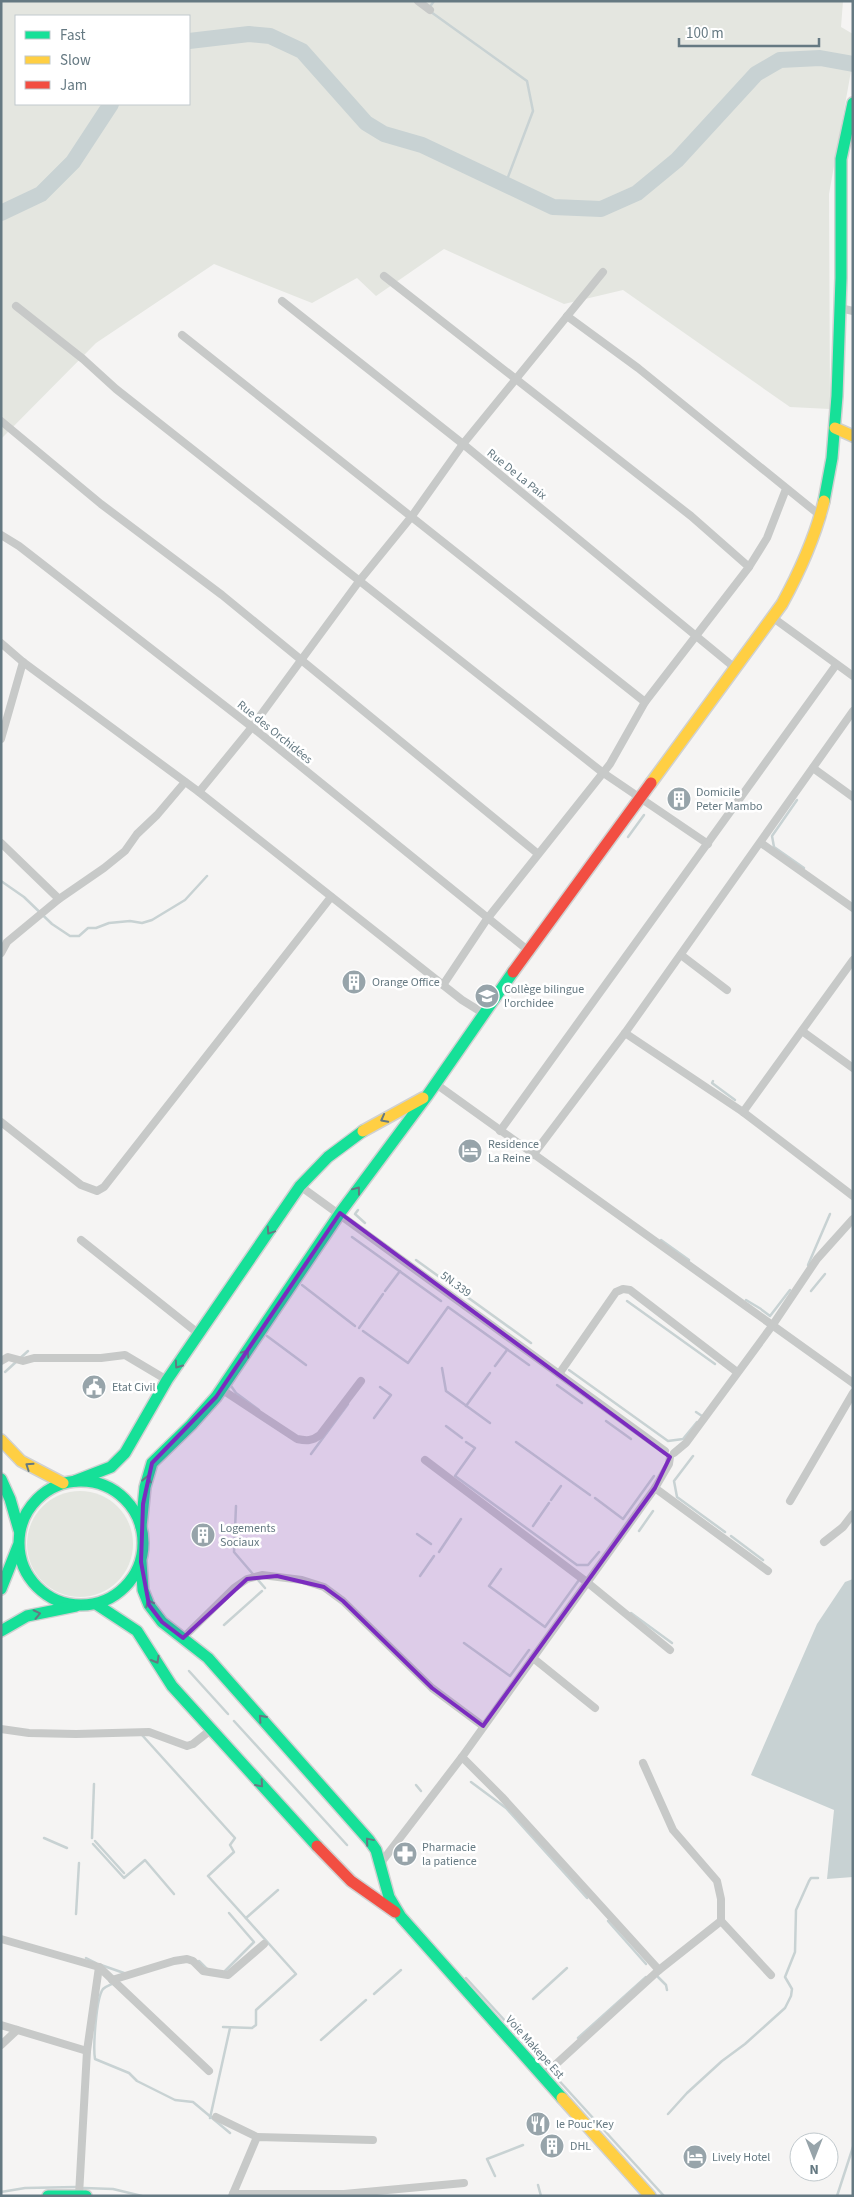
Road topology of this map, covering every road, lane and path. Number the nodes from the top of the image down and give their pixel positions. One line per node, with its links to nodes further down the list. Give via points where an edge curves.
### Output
1 (418, 1): 2 (street)
2 (430, 10)
3 (853, 103): 8 (main road, via 842,155)
4 (603, 272): 10 (street)
5 (384, 276): 12 (street)
6 (282, 301): 16 (street, Rue De La Paix)
7 (16, 306): 22 (street, via 116,389)
8 (840, 308): 9 (street); 14 (main road)
9 (853, 311)
10 (567, 316): 12 (street); 17 (street, via 638,368)
11 (182, 335): 18 (street)
12 (514, 379): 16 (street); 21 (street, via 691,516)
13 (1, 421): 26 (street, via 101,504)
14 (835, 428): 15 (main road); 19 (main road)
15 (853, 436)
16 (464, 444): 18 (street); 24 (street, Rue De La Paix)
17 (786, 489): 19 (street); 21 (street, via 767,538)
18 (412, 516): 22 (street); 31 (street)
19 (822, 516): 23 (main road, via 809,555)
20 (1, 535): 33 (street, Rue des Orchidées)
21 (749, 567): 24 (street)
22 (360, 580): 26 (street); 36 (street)
23 (772, 617): 28 (street); 29 (main road)
24 (697, 635): 29 (street, Rue De La Paix); 31 (street)
25 (1, 643): 27 (street)
26 (303, 660): 33 (street); 44 (street)
27 (23, 662): 34 (street); 37 (street)
28 (836, 665): 30 (street); 43 (street)
29 (735, 668): 40 (main road)
30 (853, 676)
31 (644, 702): 36 (street, via 610,764)
32 (853, 711): 35 (street)
33 (252, 727): 38 (street); 48 (street, Rue des Orchidées)
34 (1, 739)
35 (814, 768): 39 (street); 42 (street)
36 (602, 772): 40 (street); 44 (street)
37 (185, 782): 38 (street); 46 (street, via 125,851)
38 (199, 792): 45 (street)
39 (853, 797)
40 (639, 798): 43 (street); 50 (main road)
41 (1, 843): 46 (street)
42 (761, 843): 47 (street); 52 (street)
43 (708, 844): 64 (street)
44 (538, 853): 48 (street)
45 (331, 897): 54 (street); 63 (street, via 104,1187 97,1191 80,1185)
46 (59, 899): 49 (street)
47 (853, 908)
48 (487, 919): 50 (street, Rue des Orchidées); 54 (street)
49 (4, 939): 51 (street)
50 (530, 952): 56 (main road)
51 (1, 953)
52 (681, 955): 55 (street); 58 (street)
53 (853, 960): 57 (street)
54 (443, 985): 56 (street)
55 (727, 990)
56 (483, 1012): 60 (main road)
57 (802, 1031): 59 (street); 62 (street)
58 (625, 1033): 62 (street); 65 (street)
59 (853, 1068)
60 (436, 1084): 61 (main road); 64 (street)
61 (427, 1096): 66 (main road, one-way to 66, via 343,1143); 68 (main road, one-way to 61)
62 (743, 1112): 67 (street)
63 (1, 1122)
64 (500, 1131): 65 (street)
65 (533, 1155): 71 (street)
66 (300, 1186): 68 (street, 5N.339); 72 (main road, one-way to 72)
67 (853, 1196)
68 (340, 1213): 75 (street, 5N.339); 79 (main road, one-way to 68)
69 (853, 1219): 71 (street, via 817,1258)
70 (81, 1240): 72 (street)
71 (772, 1326): 74 (street); 78 (street)
72 (199, 1334): 76 (main road, one-way to 76)
73 (1, 1361): 76 (street, via 8,1357 23,1361 125,1355)
74 (737, 1372): 75 (street, via 630,1290 623,1289 616,1292); 82 (street, via 686,1443)
75 (559, 1374): 82 (street, 5N.339)
76 (167, 1380): 85 (main road, via 120,1461)
77 (361, 1381): 79 (street, via 320,1434 306,1441 297,1440)
78 (853, 1383)
79 (221, 1389): 90 (main road, one-way to 79, via 145,1487 152,1463 191,1425)
80 (853, 1393): 88 (street)
81 (1, 1440): 86 (main road, one-way to 81, via 30,1468)
82 (670, 1454): 87 (street, via 669,1464)
83 (425, 1460): 96 (street)
84 (1, 1479): 91 (main road)
85 (75, 1481): 86 (main road); 90 (main road, via 97,1483 117,1492 132,1508)
86 (63, 1483): 91 (main road, via 35,1500)
87 (655, 1488): 95 (street); 96 (street)
88 (790, 1501)
89 (853, 1514): 92 (street, via 843,1528)
90 (142, 1528): 94 (main road, via 144,1545)
91 (19, 1530): 93 (main road)
92 (824, 1542)
93 (18, 1546): 97 (main road); 99 (main road, via 20,1562 40,1591 55,1601)
94 (140, 1562): 98 (main road, via 125,1588); 101 (main road, one-way to 94, via 162,1622 149,1605 143,1590)
95 (768, 1571)
96 (588, 1583): 102 (street); 103 (street)
97 (1, 1589)
98 (96, 1604): 99 (main road); 107 (main road, one-way to 107, via 137,1631 172,1686)
99 (76, 1606): 100 (main road, one-way to 99, via 29,1615)
100 (1, 1631)
101 (183, 1638): 105 (street, via 234,1588 248,1579 262,1575 302,1580 324,1587 344,1601 432,1688); 110 (main road, one-way to 101, via 374,1847 298,1758 208,1658)
102 (670, 1650)
103 (532, 1658): 104 (street); 105 (street)
104 (595, 1708)
105 (483, 1726): 108 (street)
106 (1, 1729): 107 (street, via 76,1734 149,1732 186,1746)
107 (212, 1729): 111 (main road, one-way to 111, via 296,1825 351,1881)
108 (462, 1757): 110 (street); 116 (street)
109 (643, 1763): 112 (street, via 673,1830 717,1881)
110 (380, 1864): 111 (main road, via 389,1897)
111 (401, 1917): 124 (main road, Voie Makepe Est)
112 (721, 1921): 116 (street); 117 (street)
113 (1, 1939): 115 (street)
114 (264, 1944): 118 (street, via 228,1975 203,1971 187,1959)
115 (99, 1967): 118 (street); 122 (street)
116 (659, 1970): 124 (street)
117 (771, 1975)
118 (112, 1980): 123 (street)
119 (1, 2025): 120 (street)
120 (17, 2030): 121 (street); 122 (street)
121 (1, 2045)
122 (87, 2050): 129 (street)
123 (209, 2071)
124 (543, 2076): 132 (main road, Voie Makepe Est)
125 (216, 2117): 126 (street)
126 (257, 2136): 127 (street); 130 (street)
127 (373, 2140)
128 (464, 2183): 130 (street, via 344,2194)
129 (83, 2195): 131 (main road)
130 (232, 2195)
131 (48, 2196)
132 (650, 2196)

